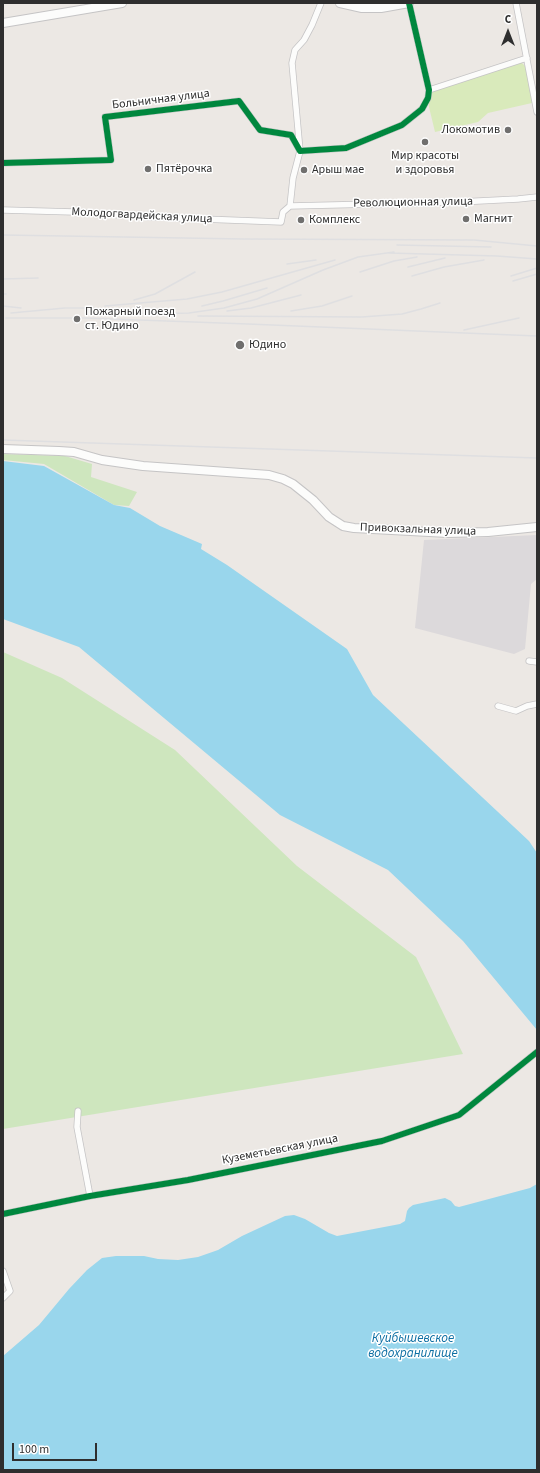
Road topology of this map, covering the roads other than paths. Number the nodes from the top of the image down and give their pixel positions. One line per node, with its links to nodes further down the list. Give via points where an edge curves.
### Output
1 (122, 3): 6 (main road)
2 (321, 3): 10 (street, via 304,40 295,50 292,63)
3 (340, 3): 4 (main road, via 362,8 381,8)
4 (409, 3): 8 (street)
5 (516, 3): 7 (street)
6 (3, 23)
7 (527, 58): 8 (street); 9 (street)
8 (430, 90): 10 (street, via 422,109 402,124 346,148)
9 (537, 112)
10 (300, 151): 11 (street, Больничная улица, via 291,135 260,130 239,101 105,117 111,160); 13 (street, via 293,178)
11 (3, 163)
12 (537, 197): 13 (street, Революционная улица, via 459,202)
13 (290, 206): 14 (street, Молодогвардейская улица, via 283,212 281,222)
14 (3, 210)
15 (3, 449): 16 (main road, Привокзальная улица, via 59,450 143,466 269,475 293,484 334,521 354,528 448,533)
16 (537, 527)
17 (529, 661): 18 (street)
18 (537, 662)
19 (537, 704): 20 (street, via 516,711)
20 (498, 706)
21 (537, 1052): 23 (street, Куземетьевская улица, via 459,1115 382,1141 188,1180)
22 (78, 1111): 23 (street, via 77,1127)
23 (90, 1196): 24 (street, Куземетьевская улица)
24 (3, 1214)
25 (3, 1271): 26 (street, via 10,1291)
26 (3, 1298)

